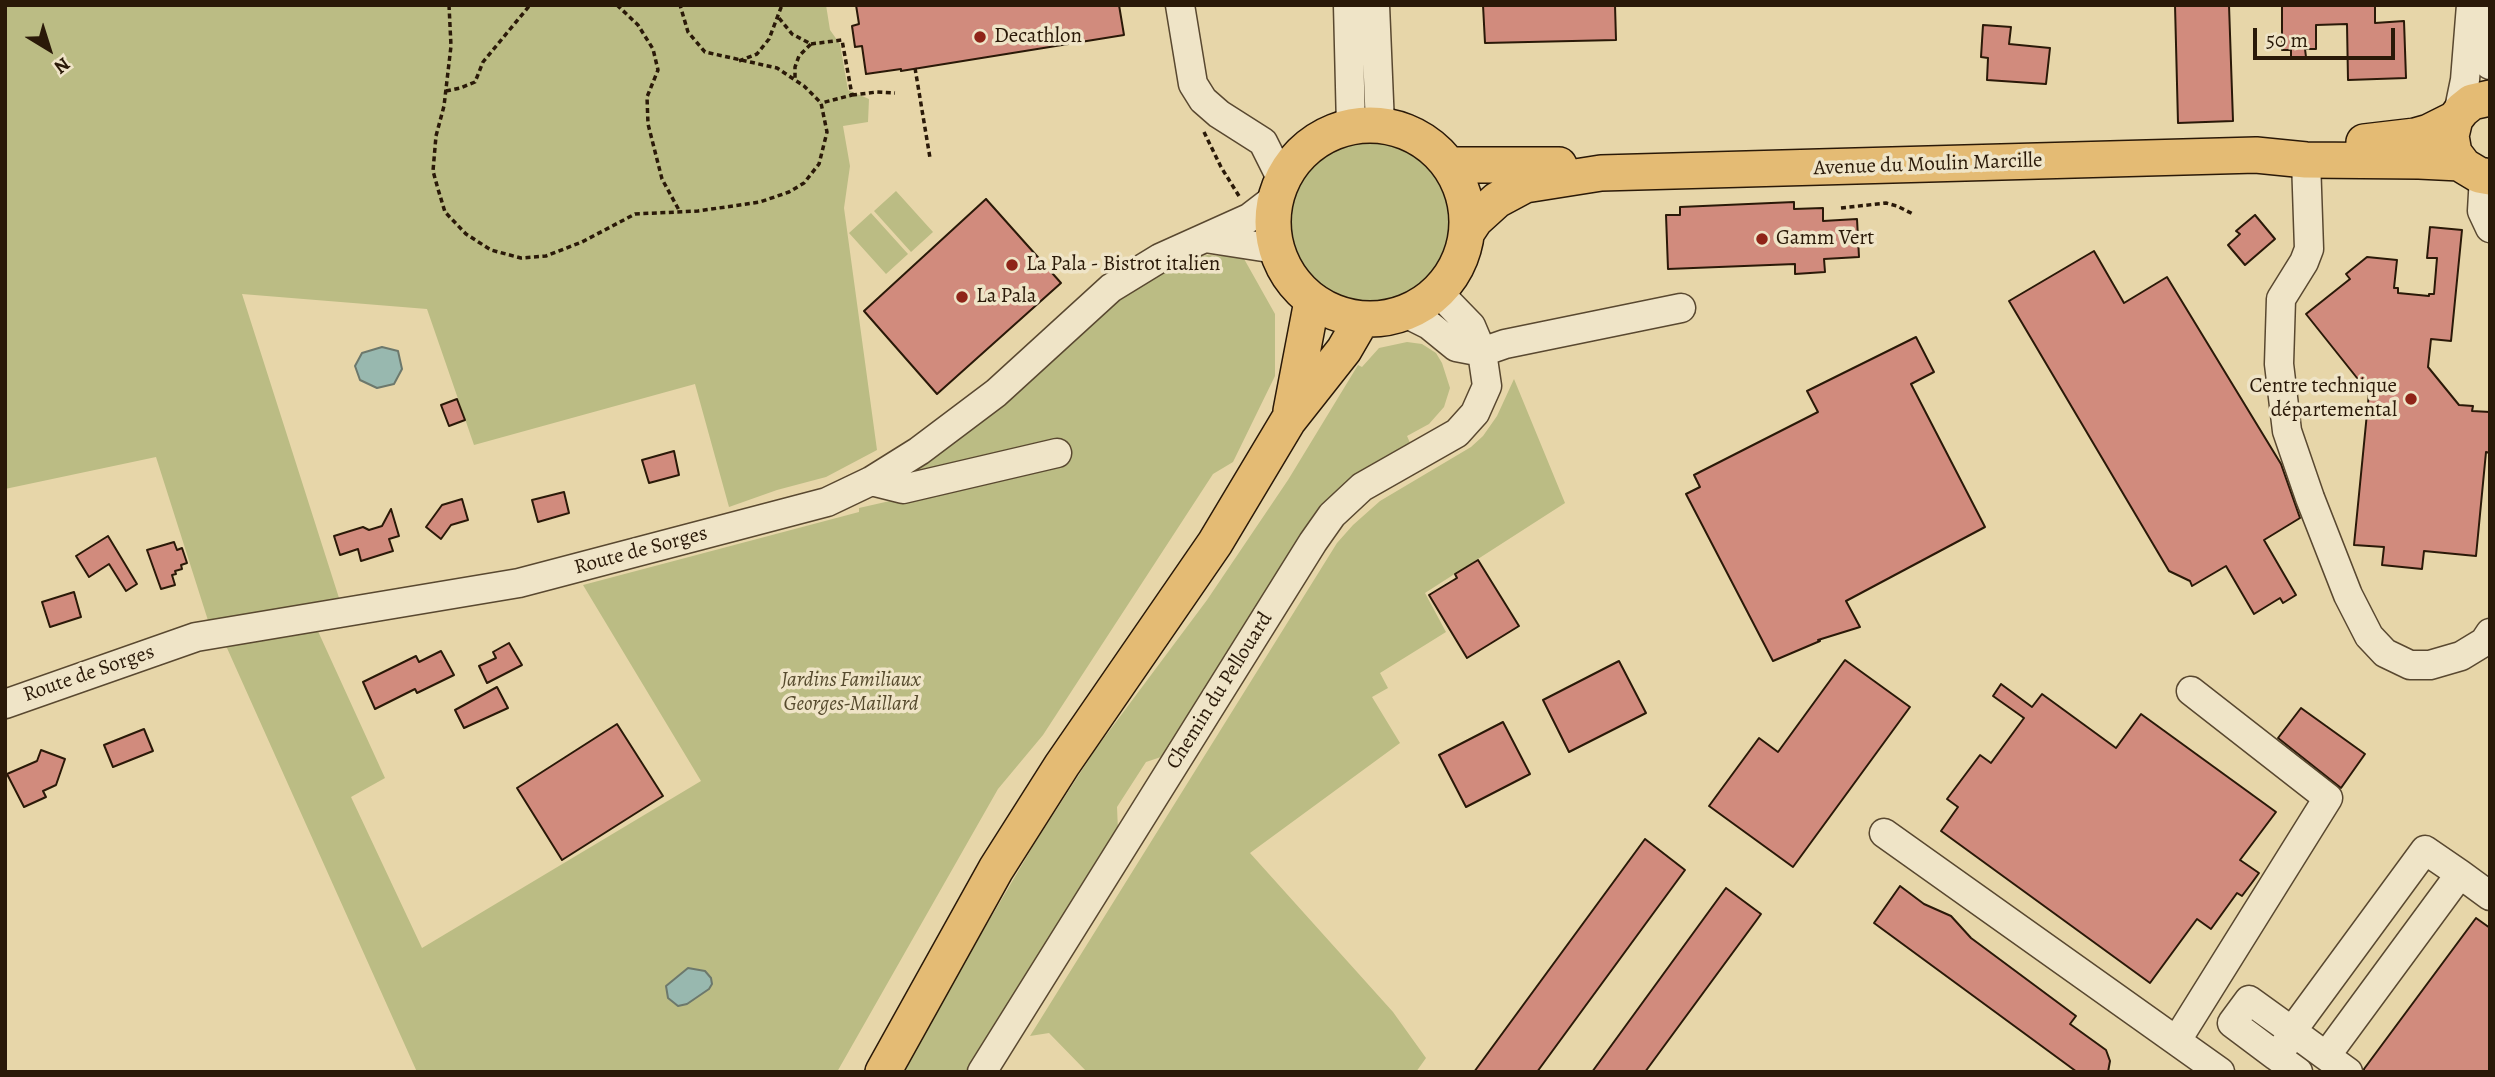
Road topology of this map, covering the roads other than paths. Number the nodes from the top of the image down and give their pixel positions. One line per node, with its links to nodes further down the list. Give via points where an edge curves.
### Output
1 (1180, 5): 14 (street, via 1193,84 1219,114 1263,142)
2 (1348, 5): 8 (street)
3 (1376, 5): 8 (street)
4 (2473, 5): 5 (street); 7 (street)
5 (2490, 65)
6 (2490, 98): 7 (main road, Avenue du Moulin Marcille, via 2472,102)
7 (2456, 117): 9 (main road, Avenue du Moulin Marcille, via 2415,136); 12 (main road, via 2451,142 2454,153)
8 (1366, 126): 11 (main road, via 1407,132 1430,145); 14 (main road, via 1323,137 1300,155)
9 (2256, 155): 10 (main road, Avenue du Moulin Marcille); 13 (main road, Avenue du Moulin Marcille)
10 (2306, 160): 12 (main road, Avenue du Moulin Marcille, via 2419,160); 28 (street, via 2309,249 2281,299 2279,364 2287,431 2310,498 2348,595 2369,636 2385,653 2410,664 2430,665 2460,656)
11 (1449, 165): 13 (main road, Avenue du Moulin Marcille, via 1554,164); 16 (main road, via 1467,208)
12 (2478, 172): 15 (street, via 2482,211)
13 (1601, 173): 16 (main road, Avenue du Moulin Marcille, via 1525,185 1484,210)
14 (1279, 189): 17 (street, Route de Sorges, via 1249,218); 18 (main road, via 1272,224)
15 (2490, 228)
16 (1467, 232): 19 (main road, via 1458,264)
17 (1205, 238): 18 (street); 27 (street, Route de Sorges, via 1111,288 996,393)
18 (1276, 249): 20 (main road, via 1290,278)
19 (1438, 292): 22 (main road); 24 (street, Chemin du Pellouard, via 1471,327)
20 (1312, 301): 23 (main road, via 1336,314); 25 (main road)
21 (1681, 308): 24 (street)
22 (1405, 313): 23 (main road); 24 (street, via 1429,324 1456,347)
23 (1362, 319): 25 (main road)
24 (1482, 352): 39 (street, Chemin du Pellouard, via 1487,386 1475,413 1457,433 1362,487 1332,515 1313,542)
25 (1288, 421): 38 (main road, via 1215,543 996,869)
26 (1057, 453): 27 (street, via 903,489)
27 (872, 481): 30 (street, Route de Sorges, via 827,502 519,583 196,637)
28 (2490, 633)
29 (2191, 691): 35 (street, via 2328,797)
30 (5, 704)
31 (1884, 833): 35 (street)
32 (2460, 874): 33 (street); 34 (street, via 2425,850); 37 (street)
33 (2490, 896)
34 (2293, 1032): 36 (street); 36 (street, via 2249,1000 2232,1023); 37 (street)
35 (2177, 1040): 40 (street)
36 (2287, 1064)
37 (2337, 1064)
38 (883, 1072)
39 (982, 1072)
40 (2220, 1072)

